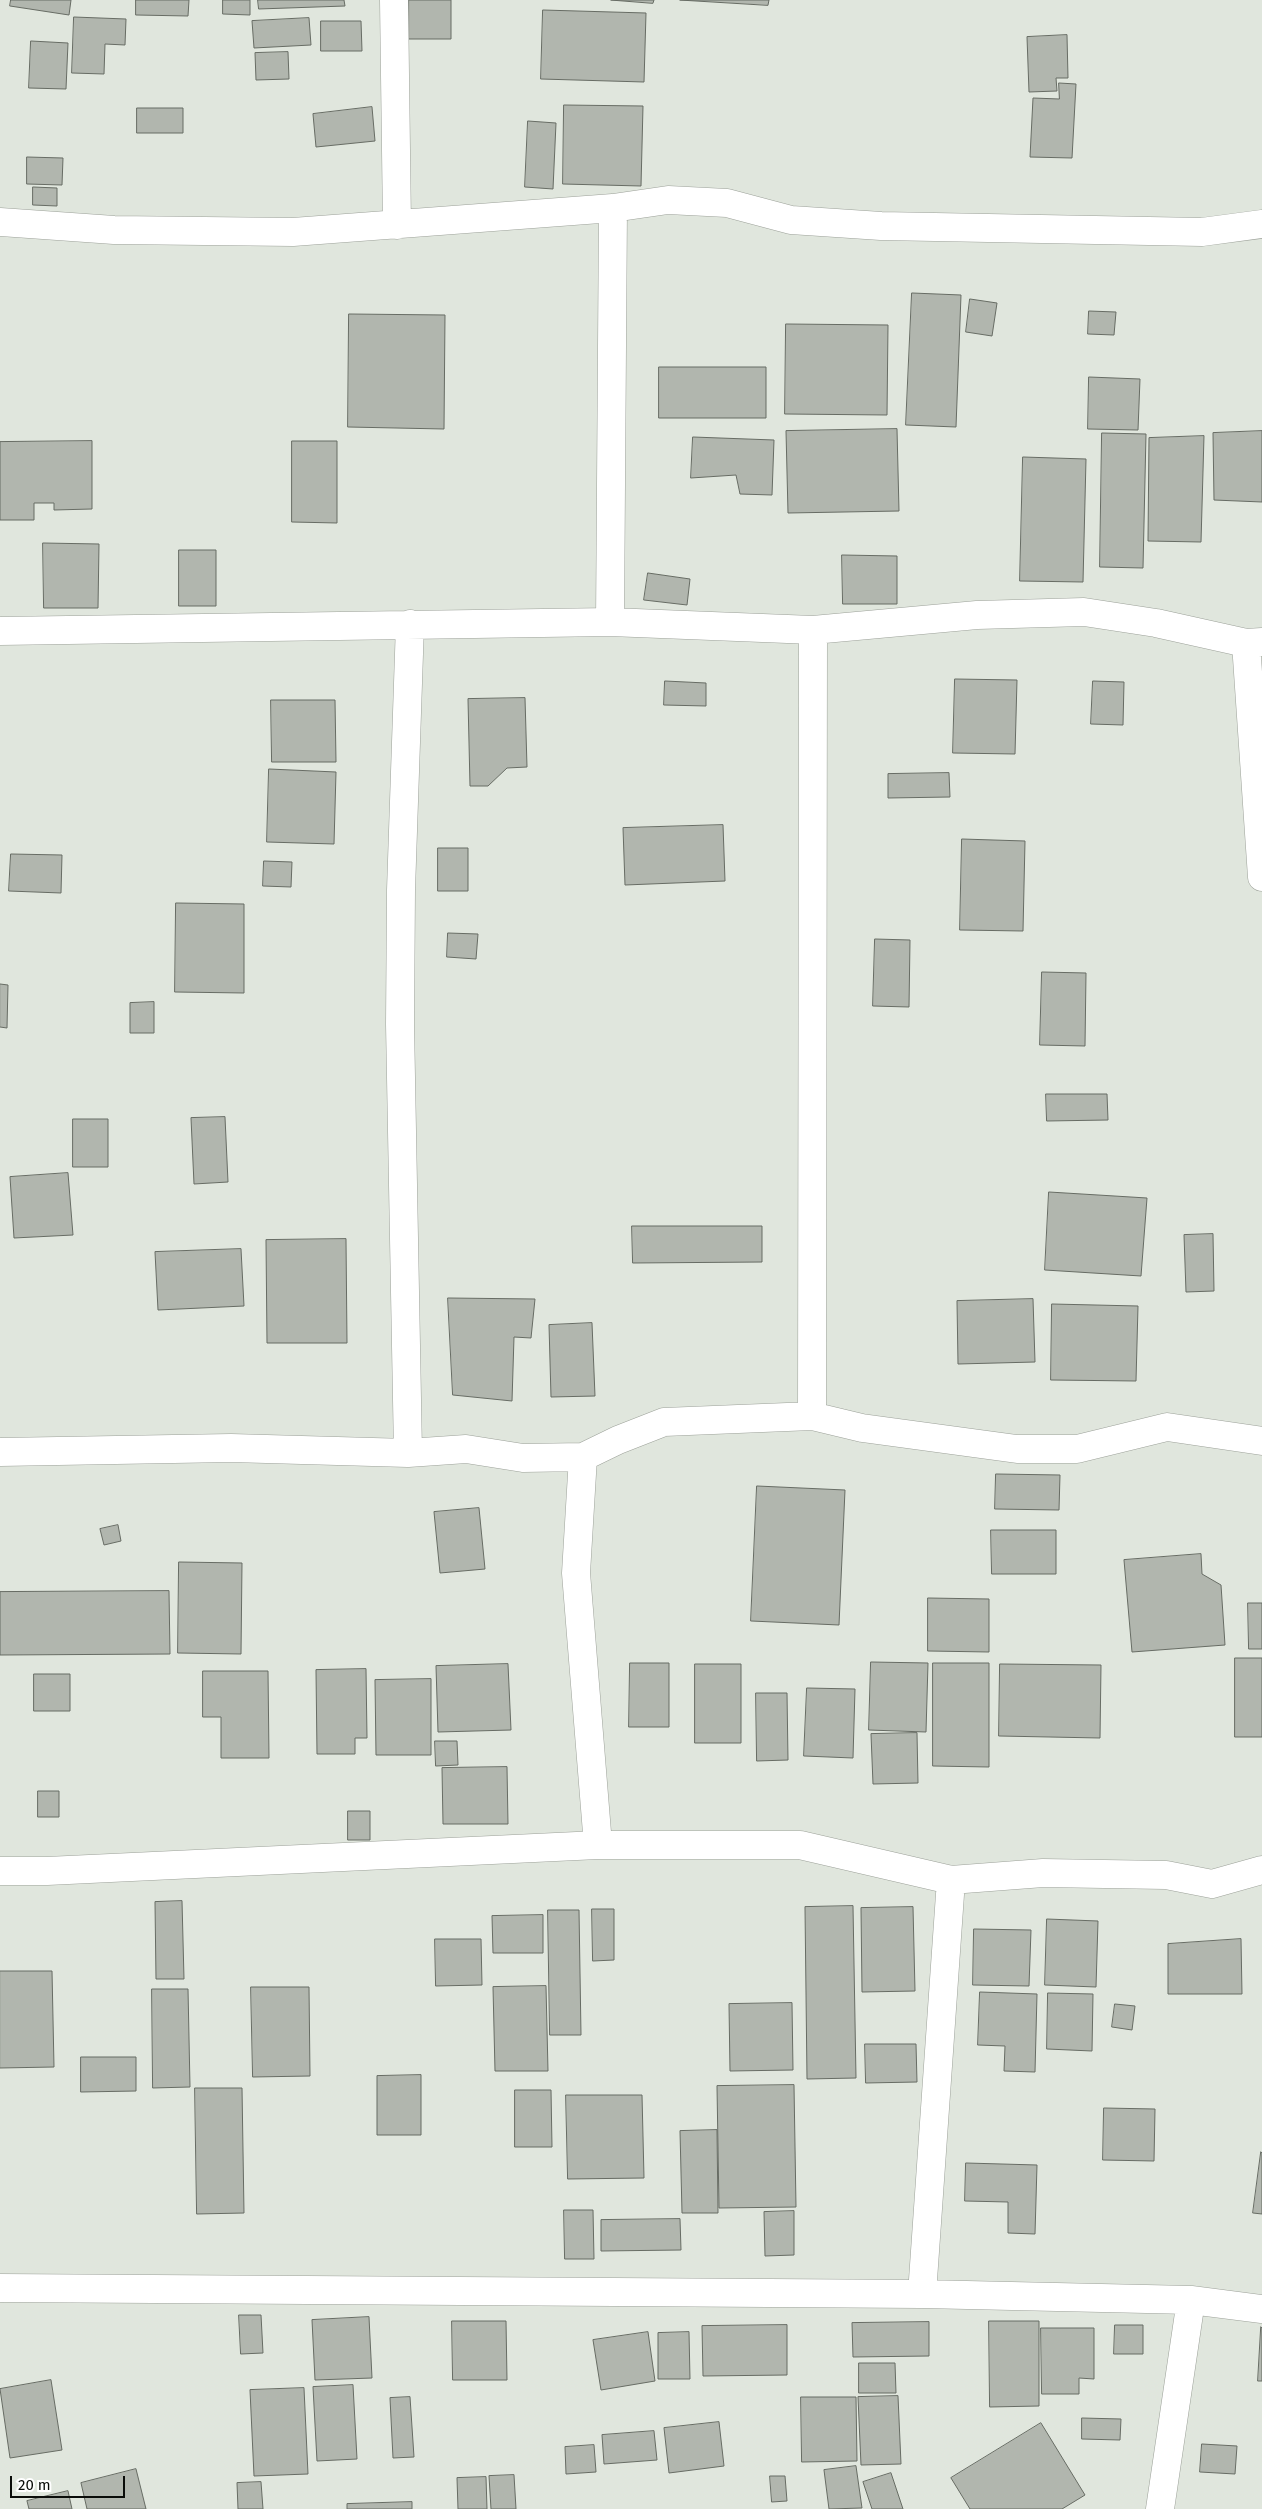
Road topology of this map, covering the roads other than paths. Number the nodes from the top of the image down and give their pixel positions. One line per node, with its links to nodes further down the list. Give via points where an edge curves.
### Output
1 (394, 0): 5 (street)
2 (613, 208): 4 (street, via 668,200 727,203 791,220 881,226 1202,232); 5 (street); 6 (street)
3 (0, 222): 5 (street, via 114,230 274,232)
4 (1262, 224)
5 (397, 225)
6 (610, 622): 7 (street); 8 (street)
7 (410, 624): 9 (street); 15 (street, via 400,1014)
8 (813, 630): 10 (street, via 977,615 1084,612); 12 (street)
9 (0, 631)
10 (1254, 643): 11 (street)
11 (1262, 877)
12 (812, 1416): 13 (street, via 862,1428 1017,1449 1077,1449 1167,1427); 16 (street, via 664,1422)
13 (1262, 1441)
14 (0, 1452): 15 (street, via 231,1448)
15 (408, 1454): 16 (street, via 466,1449 523,1458)
16 (583, 1457): 17 (street, via 576,1573)
17 (598, 1845): 19 (street); 20 (street, via 800,1845)
18 (1262, 1870): 20 (street, via 1212,1884 1166,1876 1042,1873)
19 (0, 1871)
20 (951, 1880): 22 (street)
21 (0, 2288): 22 (street)
22 (922, 2294): 23 (street)
23 (1191, 2300): 24 (street); 25 (street)
24 (1262, 2309)
25 (1160, 2509)

